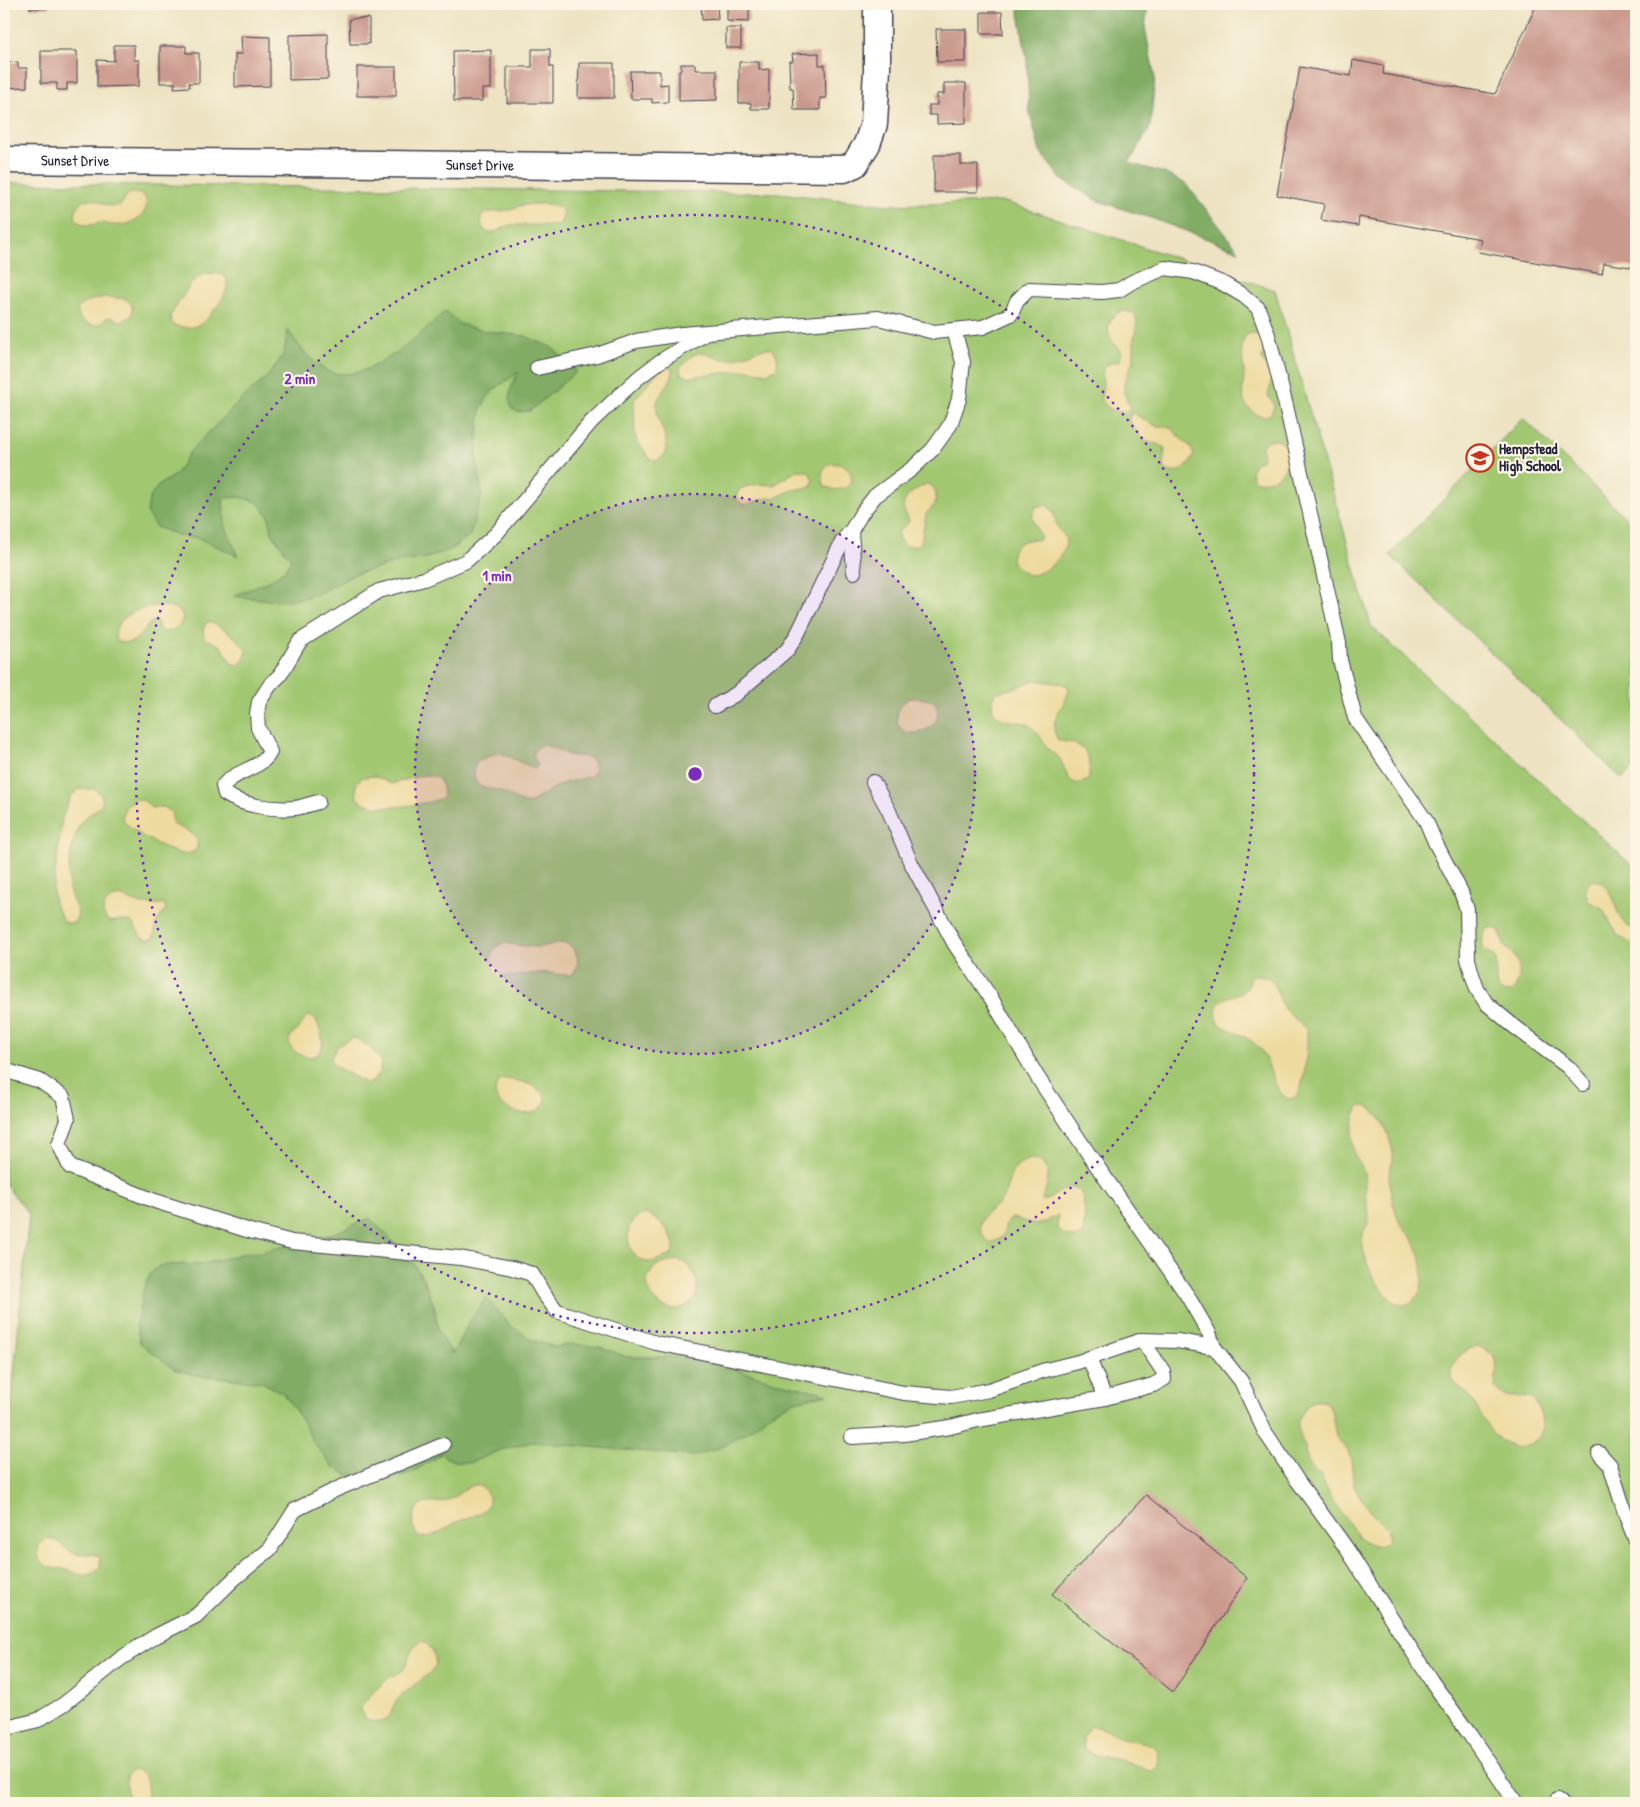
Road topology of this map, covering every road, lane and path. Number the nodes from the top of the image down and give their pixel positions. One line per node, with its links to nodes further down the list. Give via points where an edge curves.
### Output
1 (877, 4): 2 (street, Sunset Drive, via 874,124 855,164 844,169)
2 (4, 160)
3 (954, 330): 4 (lane, via 934,332 878,318); 6 (lane, via 963,362 959,399 950,424 933,450 875,496); 12 (lane, via 983,327 1011,314 1029,288 1119,290 1165,268 1193,272 1222,283 1258,308 1287,410 1354,718 1426,822 1461,892 1467,909 1468,959 1477,989 1486,1003 1568,1067)
4 (706, 333): 5 (lane, via 636,341 597,355); 10 (lane, via 638,378 592,421 496,534 466,560 424,579 379,592 300,641 280,675 258,702 258,728 270,752 266,759 229,778 223,786 225,794 234,801 268,807 295,808)
5 (537, 368)
6 (851, 531): 7 (lane); 8 (lane, via 842,540 788,649 736,694)
7 (854, 572)
8 (715, 706)
9 (873, 782): 14 (lane, via 954,943 1038,1078 1187,1295 1210,1333)
10 (318, 802)
11 (4, 1070): 15 (lane, via 40,1081 63,1097 68,1120 60,1144 70,1167 165,1204 292,1242 460,1258 532,1274 557,1311 656,1343 895,1392 951,1397 989,1390)
12 (1583, 1084)
13 (1142, 1340): 14 (lane); 15 (lane); 16 (lane, via 1163,1370 1164,1379)
14 (1214, 1347): 22 (lane, via 1241,1380 1266,1432 1297,1480 1347,1549 1432,1682)
15 (1089, 1358): 16 (lane)
16 (1105, 1398): 17 (lane, via 950,1427)
17 (852, 1437)
18 (444, 1445): 21 (lane, via 336,1489 295,1510 270,1549 196,1616 120,1659 38,1720)
19 (1599, 1453): 20 (lane, via 1610,1465)
20 (1636, 1541)
21 (4, 1728)
22 (1516, 1803)

